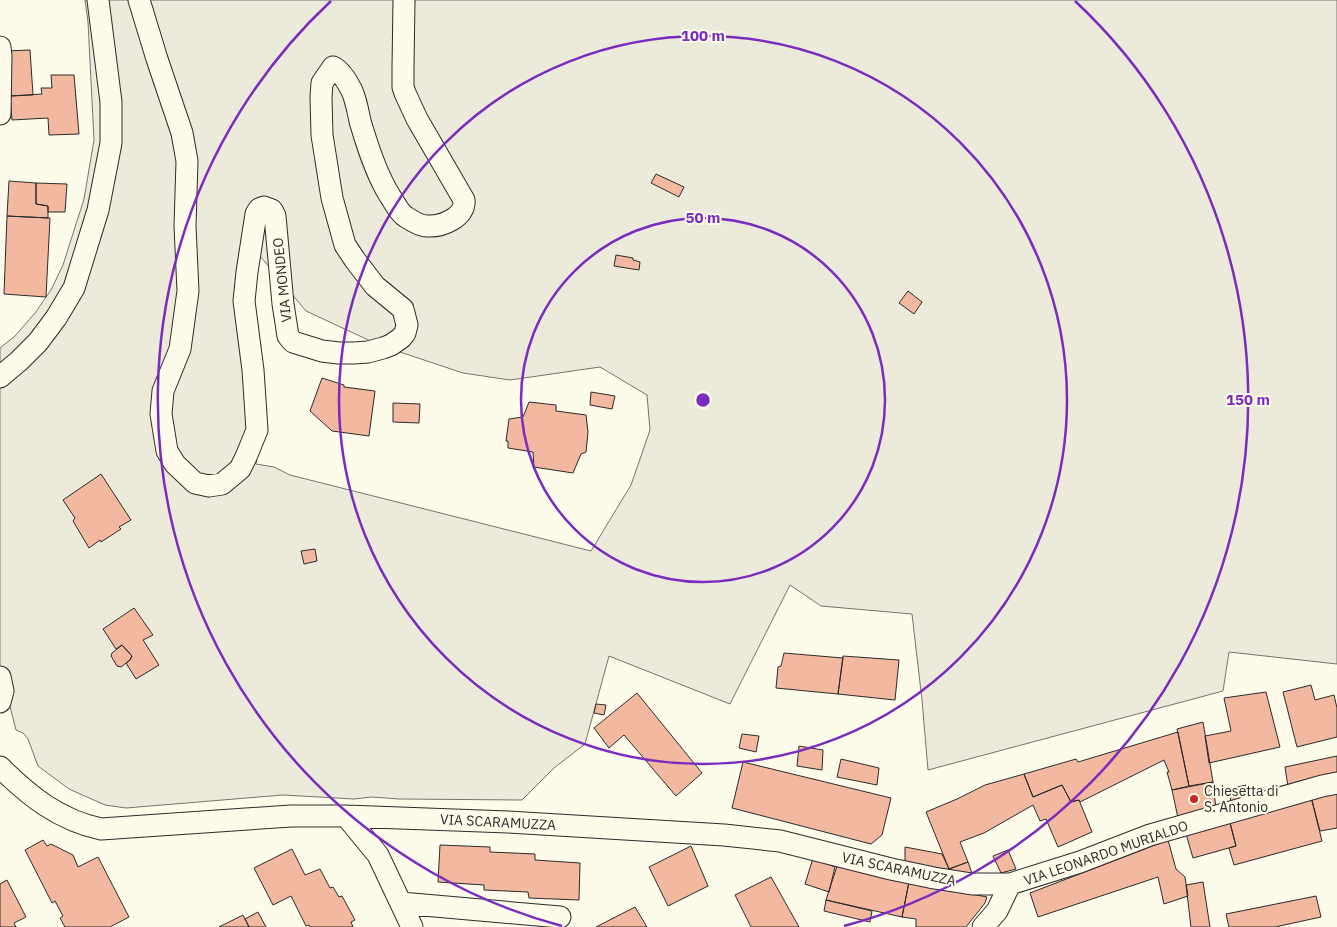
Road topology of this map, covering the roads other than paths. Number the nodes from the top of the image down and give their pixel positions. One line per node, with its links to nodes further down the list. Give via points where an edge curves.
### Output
1 (98, 0): 6 (street, via 111,102 111,143 98,210 74,288 38,342)
2 (139, 0): 3 (street, VIA MONDEO, via 182,133 187,161 188,291 180,349 163,390 163,433 167,451 175,464 195,483 209,486 222,484 240,469 257,430 244,301 252,235 259,209 266,207 275,216 283,304 288,336 293,342 330,352 368,352 391,345 402,338 407,329 403,309 369,279 345,245 341,232 332,198 322,126 321,86 332,68 352,90 381,179 403,214 430,226 448,222 463,206 464,200 416,119 403,87)
3 (404, 0)
4 (0, 47): 5 (street)
5 (0, 114)
6 (0, 377)
7 (0, 677): 8 (street, via 3,691)
8 (0, 702)
9 (0, 766): 11 (street, VIA SCARAMUZZA, via 46,807 66,818 101,829 291,816)
10 (1337, 783): 12 (street, VIA LEONARDO MURIALDO, via 1150,835)
11 (346, 816): 12 (street, VIA SCARAMUZZA, via 724,835 780,842 934,878 972,884); 13 (street, via 378,855)
12 (1010, 884): 16 (street, VIA LEONARDO MURIALDO, via 997,911)
13 (401, 903): 14 (street); 15 (street)
14 (560, 917)
15 (412, 927)
16 (982, 927)

